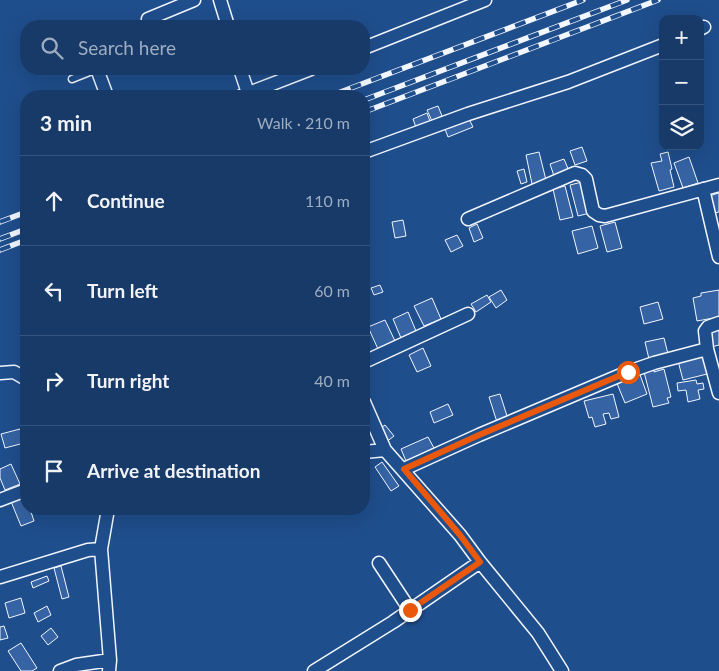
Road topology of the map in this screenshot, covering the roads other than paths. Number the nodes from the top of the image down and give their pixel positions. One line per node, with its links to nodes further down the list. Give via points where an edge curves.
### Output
1 (194, 0): 4 (street)
2 (220, 0): 5 (street)
3 (485, 0): 6 (street)
4 (148, 19)
5 (226, 20)
6 (370, 46)
7 (659, 47): 16 (street, via 568,82)
8 (82, 75): 12 (lane)
9 (99, 75): 13 (street)
10 (241, 75): 14 (street)
11 (295, 75): 15 (street)
12 (72, 79)
13 (105, 90)
14 (245, 90)
15 (258, 90)
16 (370, 150)
17 (719, 185): 18 (street)
18 (703, 189): 19 (street, via 605,216 593,211 586,178 575,173); 20 (street)
19 (468, 219)
20 (719, 258)
21 (468, 314): 24 (street)
22 (719, 323): 23 (street, via 705,331)
23 (707, 349): 27 (street); 31 (street, via 628,372)
24 (370, 359)
25 (0, 373): 26 (street, via 14,372)
26 (20, 376)
27 (719, 393)
28 (370, 416): 29 (street)
29 (385, 450): 30 (street); 31 (street)
30 (370, 451)
31 (404, 469): 36 (street)
32 (20, 492): 33 (street)
33 (0, 500)
34 (107, 515): 35 (street)
35 (101, 548): 38 (street); 40 (street)
36 (480, 562): 39 (street); 43 (street, via 538,633)
37 (379, 563): 39 (street)
38 (0, 576)
39 (410, 610): 41 (street)
40 (110, 666): 42 (street, via 76,665)
41 (321, 669)
42 (60, 671)
43 (562, 671)

